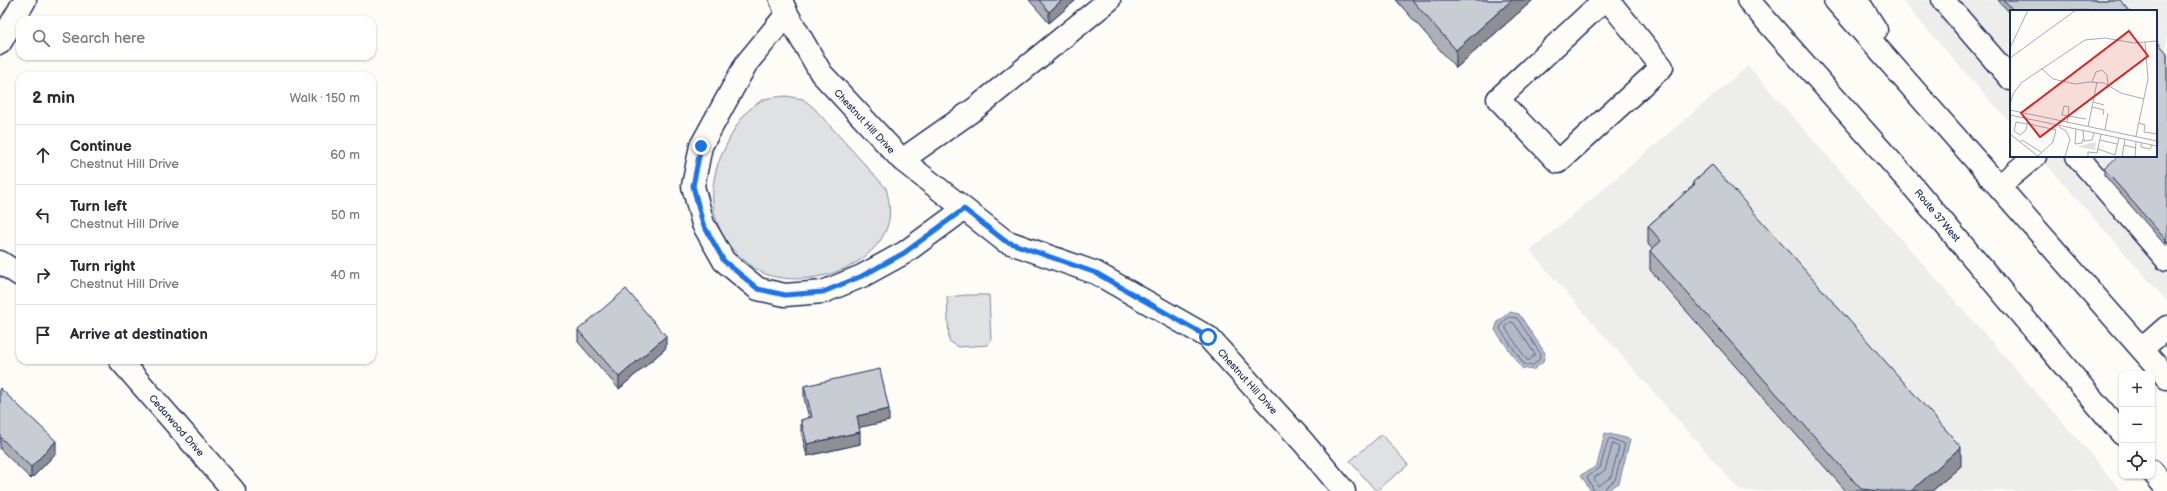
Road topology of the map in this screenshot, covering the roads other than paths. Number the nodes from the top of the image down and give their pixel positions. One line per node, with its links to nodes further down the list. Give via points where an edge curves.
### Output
1 (25, 0): 10 (main road)
2 (1109, 0): 15 (main road, via 976,108)
3 (1604, 0): 4 (main road, via 1498,99 1558,162 1662,68)
4 (1608, 0)
5 (1748, 0): 25 (main road, Route 37 West, via 1910,183)
6 (1836, 0): 12 (main road)
7 (1857, 0): 12 (main road)
8 (1943, 0): 11 (main road)
9 (784, 7): 15 (main road, Chestnut Hill Drive, via 821,73); 17 (main road, Chestnut Hill Drive, via 746,64 701,146 693,186 703,224 724,261 758,289 785,295 823,292 862,276 904,253)
10 (0, 43)
11 (2010, 78)
12 (1905, 79): 16 (main road)
13 (2034, 157): 16 (main road)
14 (2078, 157): 18 (main road)
15 (902, 160): 17 (main road, Chestnut Hill Drive)
16 (1999, 186): 22 (main road)
17 (964, 209): 29 (main road, Chestnut Hill Drive, via 1005,241 1096,273 1208,337)
18 (2167, 260)
19 (0, 262): 20 (main road)
20 (16, 272)
21 (2167, 326): 22 (main road)
22 (2142, 349): 24 (main road)
23 (123, 364): 28 (main road, Cedarwood Drive)
24 (2167, 378)
25 (2119, 430)
26 (2155, 475): 27 (main road)
27 (2167, 489)
28 (234, 491)
29 (1344, 491)

